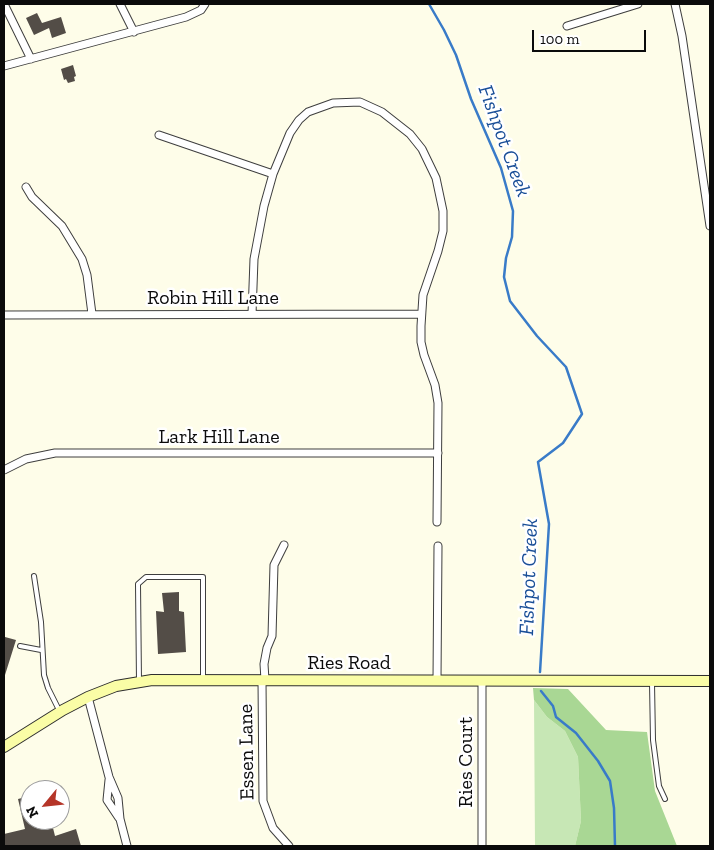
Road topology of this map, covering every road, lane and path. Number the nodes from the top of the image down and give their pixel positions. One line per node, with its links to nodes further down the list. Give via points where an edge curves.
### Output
1 (4, 4): 8 (street)
2 (120, 4): 7 (street)
3 (205, 4): 7 (street, via 194,14)
4 (638, 4): 6 (street)
5 (675, 4): 13 (street)
6 (567, 26)
7 (134, 32): 8 (street)
8 (31, 59): 9 (street)
9 (4, 66)
10 (159, 134): 11 (street)
11 (273, 174): 16 (street, via 254,259); 17 (street, via 299,120 308,112 333,102 360,102 373,107 410,134 430,163 438,184 442,211 443,231 423,295)
12 (26, 186): 15 (street, via 62,226 82,259)
13 (710, 226)
14 (4, 314): 15 (street, Robin Hill Lane)
15 (92, 314): 16 (street, Robin Hill Lane)
16 (252, 314): 17 (street, Robin Hill Lane)
17 (421, 314): 18 (street, via 421,342 438,403)
18 (438, 453): 19 (street, Lark Hill Lane, via 55,453 26,459); 20 (street)
19 (4, 470)
20 (437, 522)
21 (284, 545): 28 (street, Essen Lane, via 274,565 272,636 264,664)
22 (438, 546): 29 (street)
23 (34, 576): 25 (lane)
24 (20, 646): 25 (lane)
25 (42, 650): 35 (lane, via 44,675)
26 (710, 676): 31 (street)
27 (203, 680): 28 (street, Ries Road); 33 (street, Ries Road); 33 (lane, via 203,578 146,577 138,584)
28 (264, 680): 29 (street, Ries Road); 42 (street, Essen Lane, via 263,802 273,828)
29 (437, 680): 30 (street, Ries Road)
30 (482, 680): 32 (street, Ries Road); 40 (street, Ries Court)
31 (710, 680): 32 (street, Ries Road)
32 (651, 681): 38 (lane, via 653,740 659,786)
33 (139, 682): 34 (street, Ries Road, via 116,686)
34 (88, 697): 35 (street, Ries Road); 37 (street)
35 (60, 712): 36 (street, Ries Road)
36 (4, 747)
37 (109, 777): 39 (street, via 118,798); 39 (street, via 107,800)
38 (665, 799)
39 (120, 819): 41 (street)
40 (482, 845)
41 (127, 846)
42 (289, 846)

